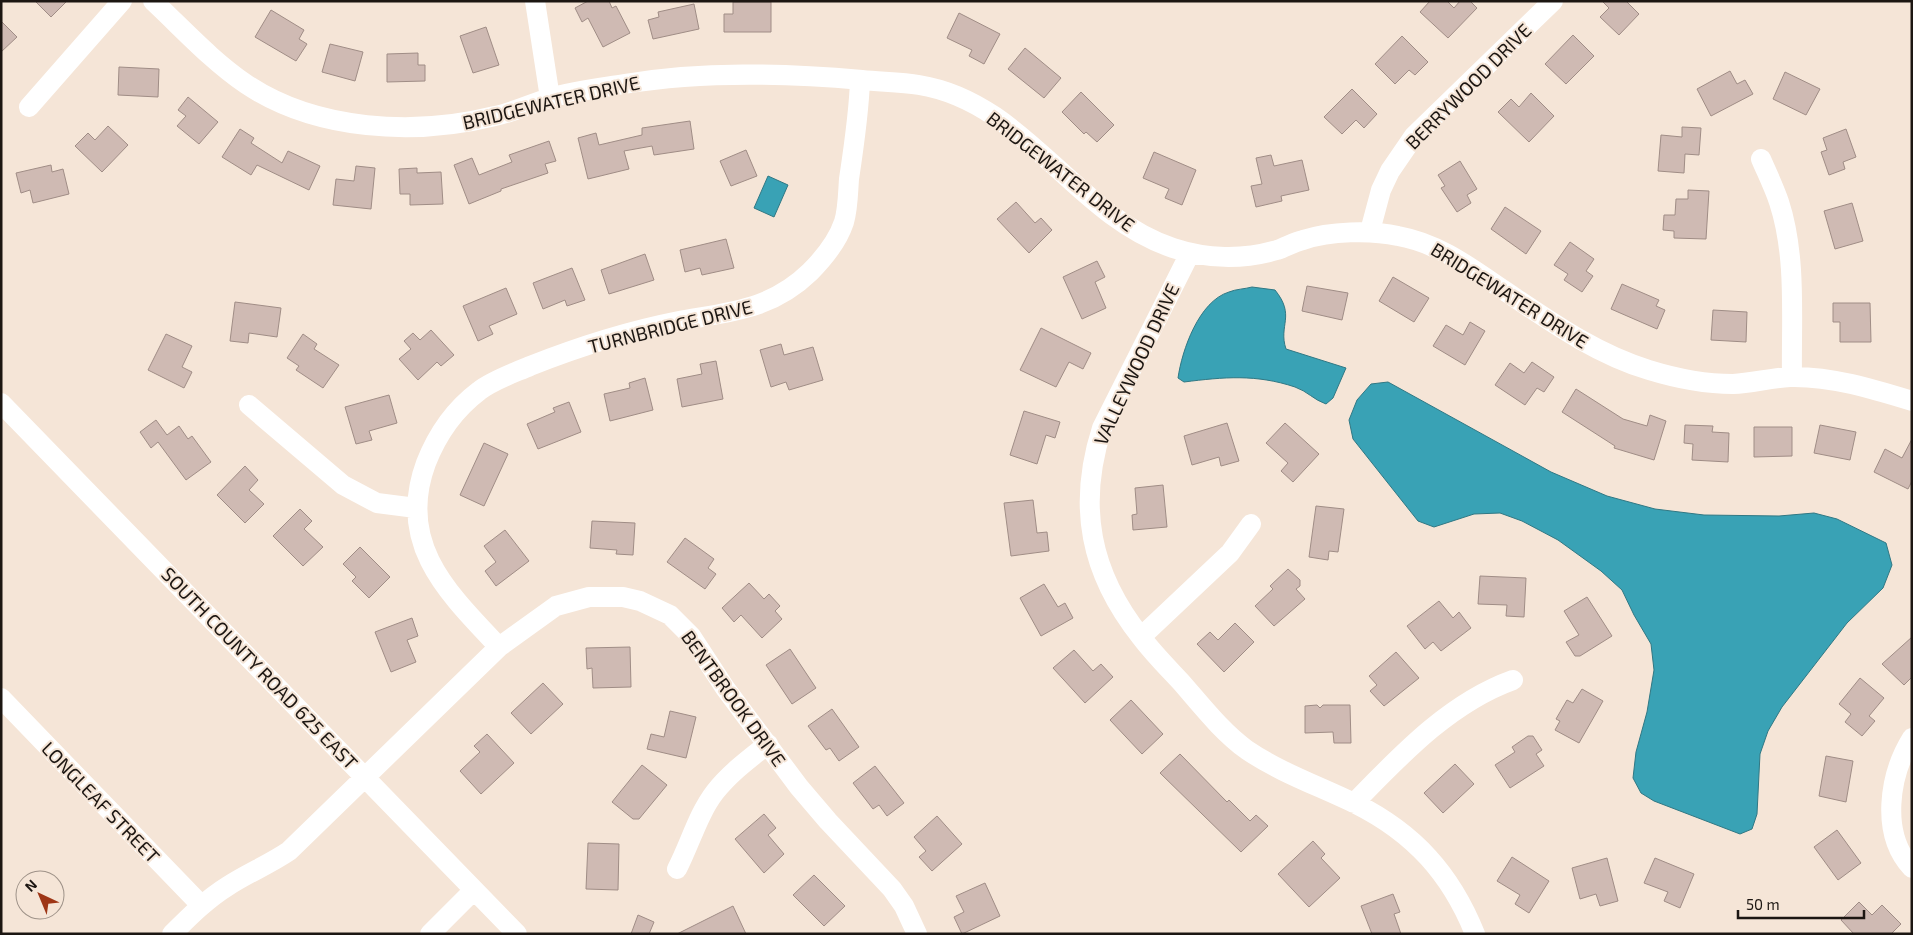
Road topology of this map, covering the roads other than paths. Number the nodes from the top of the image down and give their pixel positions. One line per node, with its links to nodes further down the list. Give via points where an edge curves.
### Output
1 (122, 1): 7 (street)
2 (153, 1): 6 (street, BRIDGEWATER DRIVE, via 213,58 251,87 279,102 317,115 375,125 435,126 494,117)
3 (535, 1): 6 (street)
4 (1553, 1): 9 (street, BERRYWOOD DRIVE, via 1414,136 1387,177)
5 (860, 80): 6 (street, BRIDGEWATER DRIVE, via 722,74 629,83); 10 (street, BRIDGEWATER DRIVE, via 922,86 945,92 980,108 1007,124 1107,212 1151,239); 15 (street, TURNBRIDGE DRIVE, via 844,221 834,241 810,271 780,295 753,307 598,341 481,389 439,435 423,472)
6 (550, 98)
7 (29, 106)
8 (1761, 159): 11 (street, via 1779,202 1788,242)
9 (1370, 231): 10 (street, BRIDGEWATER DRIVE, via 1305,239 1251,256); 11 (street, BRIDGEWATER DRIVE, via 1419,240 1436,247 1570,335 1641,367 1678,377 1732,384)
10 (1190, 253): 17 (street, VALLEYWOOD DRIVE, via 1102,428 1091,471 1089,515 1097,558 1102,574)
11 (1792, 377): 12 (street, BRIDGEWATER DRIVE, via 1856,385)
12 (1912, 401)
13 (1, 404): 23 (street, SOUTH COUNTY ROAD 625 EAST)
14 (249, 405): 15 (street, via 343,485 377,502)
15 (416, 508): 18 (street, TURNBRIDGE DRIVE, via 423,544 439,580)
16 (1251, 524): 17 (street, via 1230,553)
17 (1140, 637): 24 (street, VALLEYWOOD DRIVE, via 1228,734 1247,749 1268,763)
18 (499, 647): 22 (street, BENTBROOK DRIVE, via 556,606 606,596 640,601 670,615 691,636 725,688); 23 (street, BENTBROOK DRIVE)
19 (1513, 680): 24 (street, via 1470,701 1433,728)
20 (4, 706): 28 (street, LONGLEAF STREET)
21 (1912, 738): 25 (street, via 1895,777 1891,815 1900,852)
22 (768, 744): 26 (street, via 714,793); 32 (street, BENTBROOK DRIVE, via 828,821 892,889)
23 (366, 778): 27 (street, SOUTH COUNTY ROAD 625 EAST); 28 (street, BENTBROOK DRIVE, via 289,851)
24 (1354, 803): 33 (street, VALLEYWOOD DRIVE, via 1398,830 1442,871 1461,900)
25 (1912, 868)
26 (677, 869)
27 (474, 890): 30 (street); 31 (street, SOUTH COUNTY ROAD 625 EAST)
28 (201, 905): 29 (street, BENTBROOK DRIVE)
29 (172, 934)
30 (430, 934)
31 (517, 934)
32 (917, 934)
33 (1476, 934)

